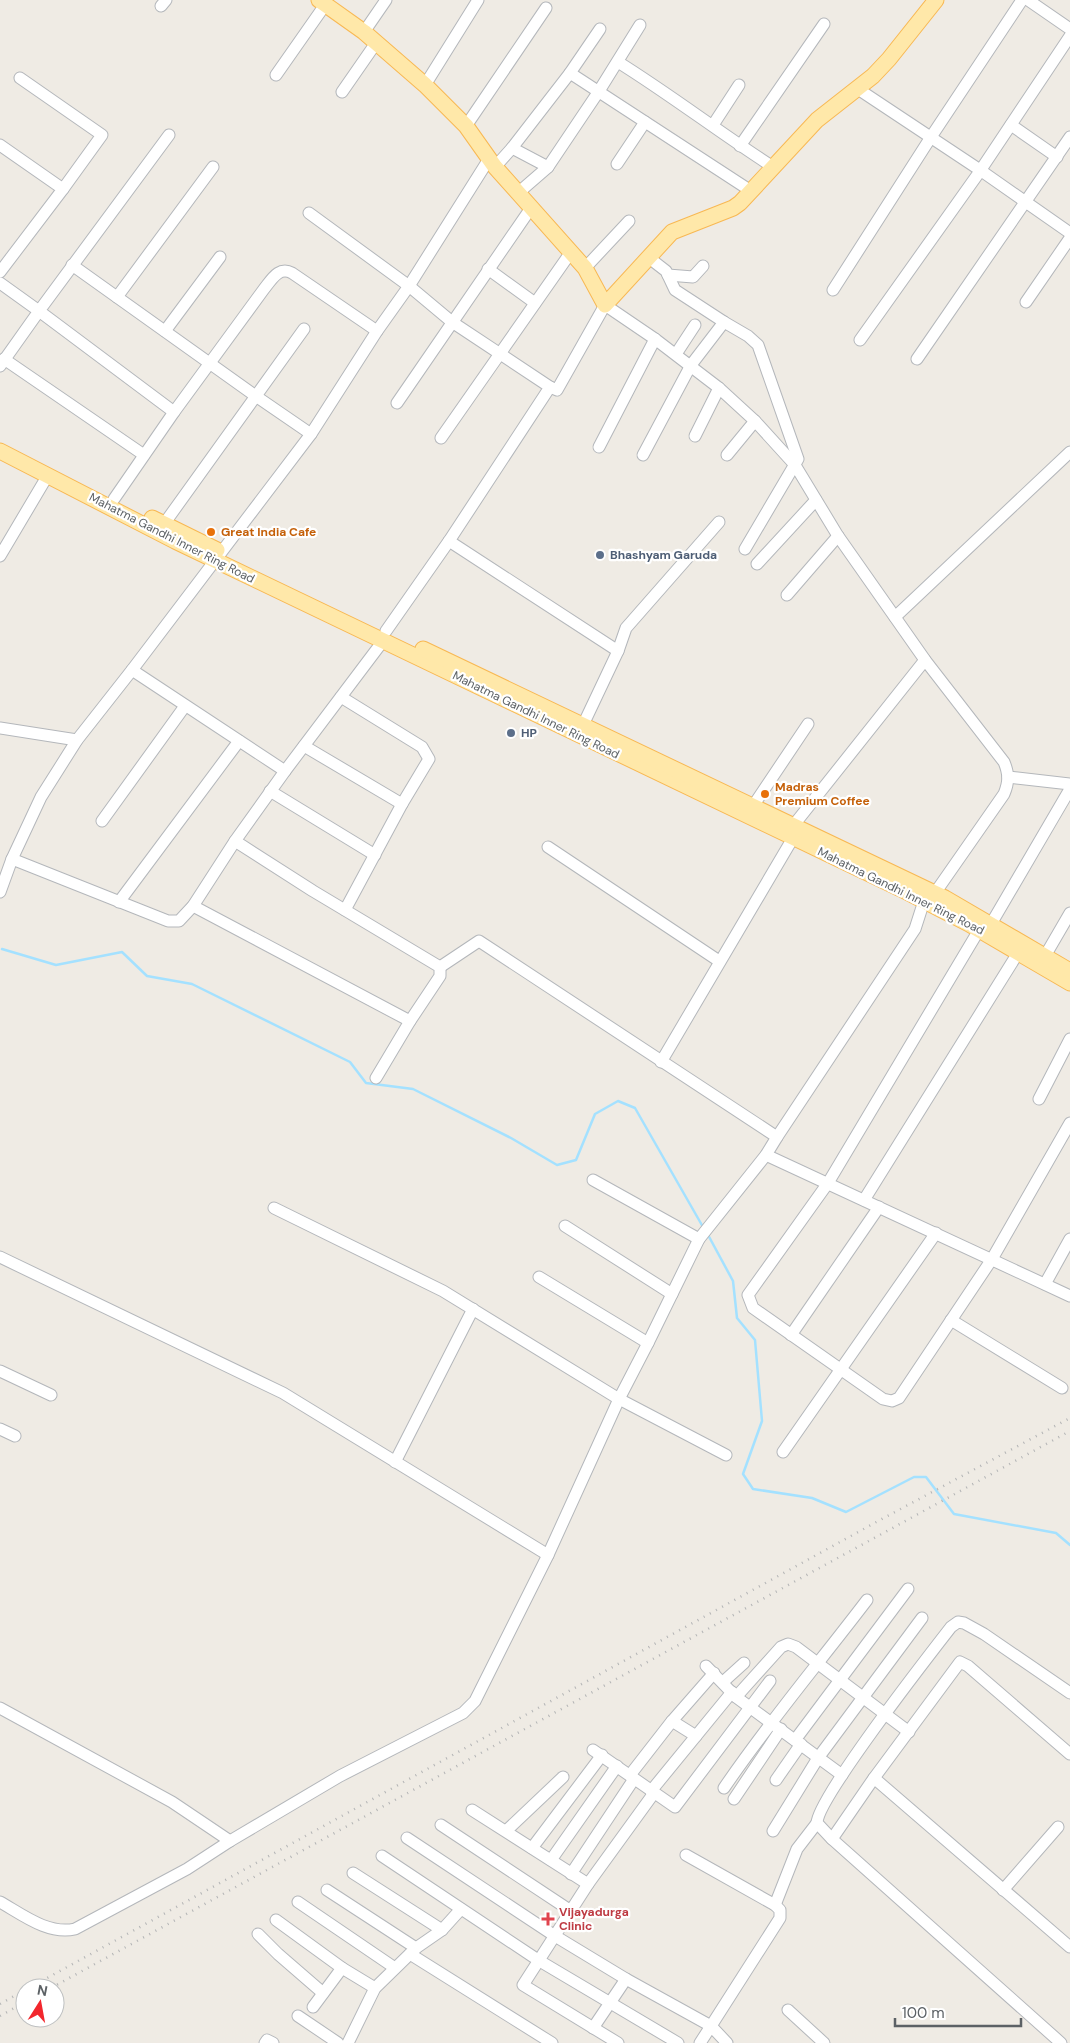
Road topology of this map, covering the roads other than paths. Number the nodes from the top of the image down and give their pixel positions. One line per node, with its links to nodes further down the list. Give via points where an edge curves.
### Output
1 (386, 0): 13 (street)
2 (478, 0): 18 (street)
3 (936, 0): 20 (main road, via 890,59)
4 (1022, 0): 28 (street)
5 (1028, 0): 10 (street)
6 (322, 2): 13 (main road); 16 (street)
7 (546, 8): 26 (street)
8 (824, 24): 31 (street)
9 (640, 25): 14 (street)
10 (1070, 28)
11 (600, 29): 15 (street)
12 (1070, 36): 25 (street)
13 (370, 38): 18 (main road); 22 (street)
14 (618, 62): 21 (street); 24 (street)
15 (570, 73): 21 (street); 32 (street)
16 (276, 75)
17 (20, 78): 40 (street, via 102,135)
18 (425, 85): 26 (main road)
19 (739, 85): 24 (street)
20 (858, 89): 28 (street); 38 (main road, via 817,120)
21 (599, 91): 23 (street); 37 (street)
22 (342, 92)
23 (645, 122): 35 (street); 41 (street)
24 (713, 125): 31 (street)
25 (1011, 125): 33 (street); 39 (street)
26 (466, 126): 34 (main road)
27 (169, 135): 52 (street)
28 (931, 137): 39 (street); 60 (street)
29 (1070, 137): 33 (street)
30 (0, 145): 40 (street)
31 (740, 146): 38 (street)
32 (512, 148): 34 (street); 37 (street)
33 (1057, 156): 43 (street)
34 (492, 163): 42 (main road); 59 (street)
35 (617, 164)
36 (213, 167): 61 (street)
37 (548, 167): 42 (street)
38 (773, 167): 41 (main road)
39 (980, 170): 43 (street); 73 (street)
40 (63, 189): 56 (street)
41 (751, 191): 51 (main road, via 733,208 672,232)
42 (518, 193): 44 (main road)
43 (1026, 203): 47 (street); 76 (street)
44 (531, 208): 49 (main road); 55 (street)
45 (308, 213): 59 (street)
46 (629, 221): 54 (street)
47 (1070, 233)
48 (1070, 238): 62 (street)
49 (571, 252): 54 (main road); 63 (street)
50 (220, 257): 70 (street)
51 (648, 258): 57 (street); 64 (main road)
52 (72, 265): 61 (street); 65 (street)
53 (703, 266): 57 (street, via 693,277)
54 (585, 268): 64 (main road)
55 (488, 269): 63 (street); 66 (street)
56 (0, 272)
57 (668, 275): 67 (street, via 675,290)
58 (0, 283): 65 (street)
59 (409, 286): 66 (street); 71 (street)
60 (834, 290)
61 (117, 297): 70 (street)
62 (1026, 302)
63 (535, 303): 74 (street)
64 (605, 305): 72 (street); 80 (street, via 558,390)
65 (38, 311): 77 (street); 84 (street)
66 (452, 322): 74 (street); 83 (street)
67 (724, 322): 79 (street); 96 (street, via 754,340 760,349 798,459)
68 (695, 325): 75 (street)
69 (304, 329): 82 (street)
70 (165, 332): 78 (street)
71 (377, 332): 78 (street, via 292,273 281,270); 86 (street)
72 (655, 339): 75 (street); 90 (street)
73 (860, 340)
74 (500, 354): 80 (street); 88 (street)
75 (676, 354): 79 (street)
76 (917, 359)
77 (2, 363): 94 (street)
78 (210, 364): 82 (street); 84 (street)
79 (691, 365): 81 (street); 93 (street)
80 (550, 387): 103 (street)
81 (719, 388): 85 (street); 87 (street)
82 (256, 397): 86 (street); 101 (street)
83 (397, 403)
84 (174, 412): 94 (street)
85 (755, 421): 95 (street); 96 (street)
86 (312, 434): 106 (street)
87 (696, 436)
88 (441, 438)
89 (0, 440): 98 (main road, Mahatma Gandhi Inner Ring Road)
90 (599, 447)
91 (0, 451): 97 (main road, Mahatma Gandhi Inner Ring Road)
92 (1070, 452): 109 (street)
93 (643, 454)
94 (144, 456): 98 (street)
95 (727, 456)
96 (795, 465): 99 (street); 104 (street)
97 (48, 474): 105 (street); 106 (main road, Mahatma Gandhi Inner Ring Road)
98 (114, 499): 101 (main road, Mahatma Gandhi Inner Ring Road)
99 (816, 500): 102 (street); 107 (street)
100 (719, 522): 111 (street, via 626,628)
101 (164, 524): 106 (main road, Mahatma Gandhi Inner Ring Road)
102 (838, 536): 108 (street); 109 (street)
103 (449, 541): 110 (street); 111 (street)
104 (745, 549)
105 (0, 556)
106 (217, 556): 110 (main road, Mahatma Gandhi Inner Ring Road); 113 (street)
107 (757, 564)
108 (787, 595)
109 (895, 617): 112 (street)
110 (384, 636): 114 (street); 117 (main road, Mahatma Gandhi Inner Ring Road); 130 (main road, Mahatma Gandhi Inner Ring Road)
111 (618, 652): 117 (street)
112 (925, 660): 123 (street, via 1004,762); 130 (street)
113 (132, 670): 115 (street); 119 (street)
114 (341, 697): 121 (street); 127 (street, via 422,746 429,759)
115 (185, 706): 120 (street); 129 (street)
116 (808, 724): 128 (street)
117 (583, 725): 128 (main road, Mahatma Gandhi Inner Ring Road)
118 (0, 728): 119 (street)
119 (77, 740): 134 (street, via 41,797)
120 (239, 741): 122 (street); 137 (street)
121 (304, 746): 122 (street); 127 (street)
122 (285, 771): 126 (street)
123 (1008, 776): 124 (street); 136 (street, via 1004,794)
124 (1070, 784)
125 (1070, 789): 141 (street)
126 (270, 791): 131 (street); 133 (street)
127 (402, 804): 133 (street)
128 (753, 806): 130 (main road, Mahatma Gandhi Inner Ring Road)
129 (102, 820)
130 (793, 832): 136 (main road, Mahatma Gandhi Inner Ring Road); 144 (street)
131 (236, 841): 138 (street); 139 (street)
132 (548, 847): 144 (street)
133 (375, 855): 139 (street)
134 (12, 859): 135 (street); 137 (street)
135 (0, 892)
136 (930, 897): 141 (main road, Mahatma Gandhi Inner Ring Road); 154 (street, via 915,929)
137 (119, 902): 138 (street, via 172,922 183,918)
138 (193, 906): 148 (street)
139 (345, 910): 145 (street)
140 (1070, 913): 143 (street)
141 (985, 927): 142 (main road, Mahatma Gandhi Inner Ring Road); 143 (main road, Mahatma Gandhi Inner Ring Road); 157 (street)
142 (1018, 953): 147 (main road, Mahatma Gandhi Inner Ring Road); 158 (street)
143 (1045, 956): 146 (main road, Mahatma Gandhi Inner Ring Road)
144 (719, 961): 150 (street)
145 (440, 966): 148 (street, via 440,976); 150 (street, via 479,941)
146 (1070, 971)
147 (1070, 983)
148 (410, 1021): 151 (street)
149 (1070, 1039): 152 (street)
150 (661, 1062): 154 (street)
151 (376, 1078)
152 (1039, 1099)
153 (1070, 1123): 166 (street)
154 (777, 1137): 155 (street)
155 (766, 1154): 157 (street); 163 (street)
156 (593, 1180): 163 (street)
157 (828, 1183): 158 (street); 173 (street, via 748,1295 753,1308)
158 (864, 1200): 159 (street)
159 (879, 1207): 162 (street); 173 (street)
160 (274, 1208): 171 (street)
161 (565, 1226): 169 (street)
162 (936, 1233): 166 (street); 175 (street)
163 (701, 1236): 169 (street)
164 (1070, 1239): 168 (street)
165 (0, 1257): 184 (street, via 283,1393)
166 (992, 1259): 168 (street); 172 (street)
167 (539, 1277): 174 (street)
168 (1045, 1284): 170 (street)
169 (672, 1294): 174 (street)
170 (1070, 1296)
171 (473, 1309): 179 (street); 184 (street)
172 (951, 1320): 175 (street, via 899,1398 892,1401 883,1399); 177 (street)
173 (791, 1335): 175 (street)
174 (648, 1343): 179 (street)
175 (841, 1369): 182 (street)
176 (0, 1371): 178 (street)
177 (1062, 1388)
178 (51, 1396)
179 (619, 1399): 183 (street); 185 (street)
180 (0, 1429): 181 (street)
181 (16, 1436)
182 (783, 1452)
183 (726, 1454)
184 (395, 1462): 185 (street)
185 (548, 1555): 224 (street, via 470,1708 340,1776)
186 (908, 1589): 192 (street)
187 (866, 1600): 190 (street)
188 (922, 1618): 196 (street)
189 (744, 1662): 193 (street)
190 (819, 1664): 192 (street); 195 (street, via 796,1647 784,1644); 201 (street)
191 (770, 1681): 197 (street)
192 (840, 1681): 196 (street); 204 (street)
193 (723, 1682): 195 (street); 200 (street, via 710,1669)
194 (1070, 1693): 199 (street, via 984,1634 958,1622)
195 (734, 1694): 197 (street); 203 (street)
196 (864, 1698): 199 (street); 206 (street)
197 (750, 1707): 201 (street); 214 (street, via 678,1806 672,1806)
198 (0, 1708): 224 (street, via 172,1802)
199 (886, 1715): 202 (street); 208 (street)
200 (672, 1721): 203 (street); 210 (street)
201 (776, 1726): 204 (street); 213 (street, via 761,1734); 215 (street)
202 (909, 1732): 205 (street, via 960,1662); 211 (street)
203 (696, 1736): 214 (street)
204 (798, 1742): 206 (street); 212 (street)
205 (1070, 1754)
206 (818, 1758): 208 (street); 221 (street)
207 (617, 1766): 210 (street); 225 (street, via 597,1752); 228 (street)
208 (842, 1775): 217 (street)
209 (563, 1776): 220 (street)
210 (632, 1777): 214 (street); 230 (street)
211 (874, 1778): 223 (street); 233 (street)
212 (776, 1780)
213 (724, 1788)
214 (652, 1792): 231 (street)
215 (734, 1799)
216 (472, 1810): 220 (street)
217 (817, 1823): 223 (street); 236 (street, via 797,1849)
218 (441, 1824): 238 (street)
219 (1058, 1826): 233 (street)
220 (506, 1831): 225 (street)
221 (773, 1831)
222 (407, 1838): 242 (street)
223 (832, 1840): 267 (street)
224 (230, 1841): 234 (street, via 187,1869 75,1930 53,1930)
225 (532, 1848): 228 (street)
226 (686, 1855): 236 (street)
227 (382, 1856): 237 (street)
228 (551, 1860): 230 (street)
229 (353, 1873): 240 (street)
230 (571, 1874): 231 (street)
231 (588, 1884): 238 (street)
232 (327, 1890): 244 (street)
233 (1003, 1890): 243 (street)
234 (0, 1902)
235 (298, 1902): 247 (street)
236 (775, 1905): 255 (street, via 780,1910 780,1918)
237 (461, 1909): 240 (street); 245 (street)
238 (571, 1911): 242 (street)
239 (276, 1920): 246 (street)
240 (442, 1930): 244 (street)
241 (258, 1934): 250 (street)
242 (555, 1936): 245 (street); 248 (street)
243 (1070, 1947)
244 (413, 1951): 247 (street); 261 (street)
245 (538, 1960): 251 (street); 256 (street, via 523,1985)
246 (342, 1968): 249 (street); 250 (street)
247 (395, 1968): 249 (street)
248 (626, 1979): 251 (street); 255 (street)
249 (375, 1988): 260 (street)
250 (323, 1993): 252 (street)
251 (610, 2003): 256 (street); 263 (street)
252 (313, 2007)
253 (788, 2010): 266 (street)
254 (298, 2016): 259 (street)
255 (711, 2026): 264 (street); 265 (street)
256 (593, 2028): 262 (street)
257 (266, 2043): 258 (street, via 267,2040)
258 (273, 2043)
259 (338, 2043)
260 (348, 2043)
261 (552, 2043)
262 (618, 2043)
263 (678, 2043)
264 (700, 2043)
265 (727, 2043)
266 (824, 2043)
267 (1061, 2043)

